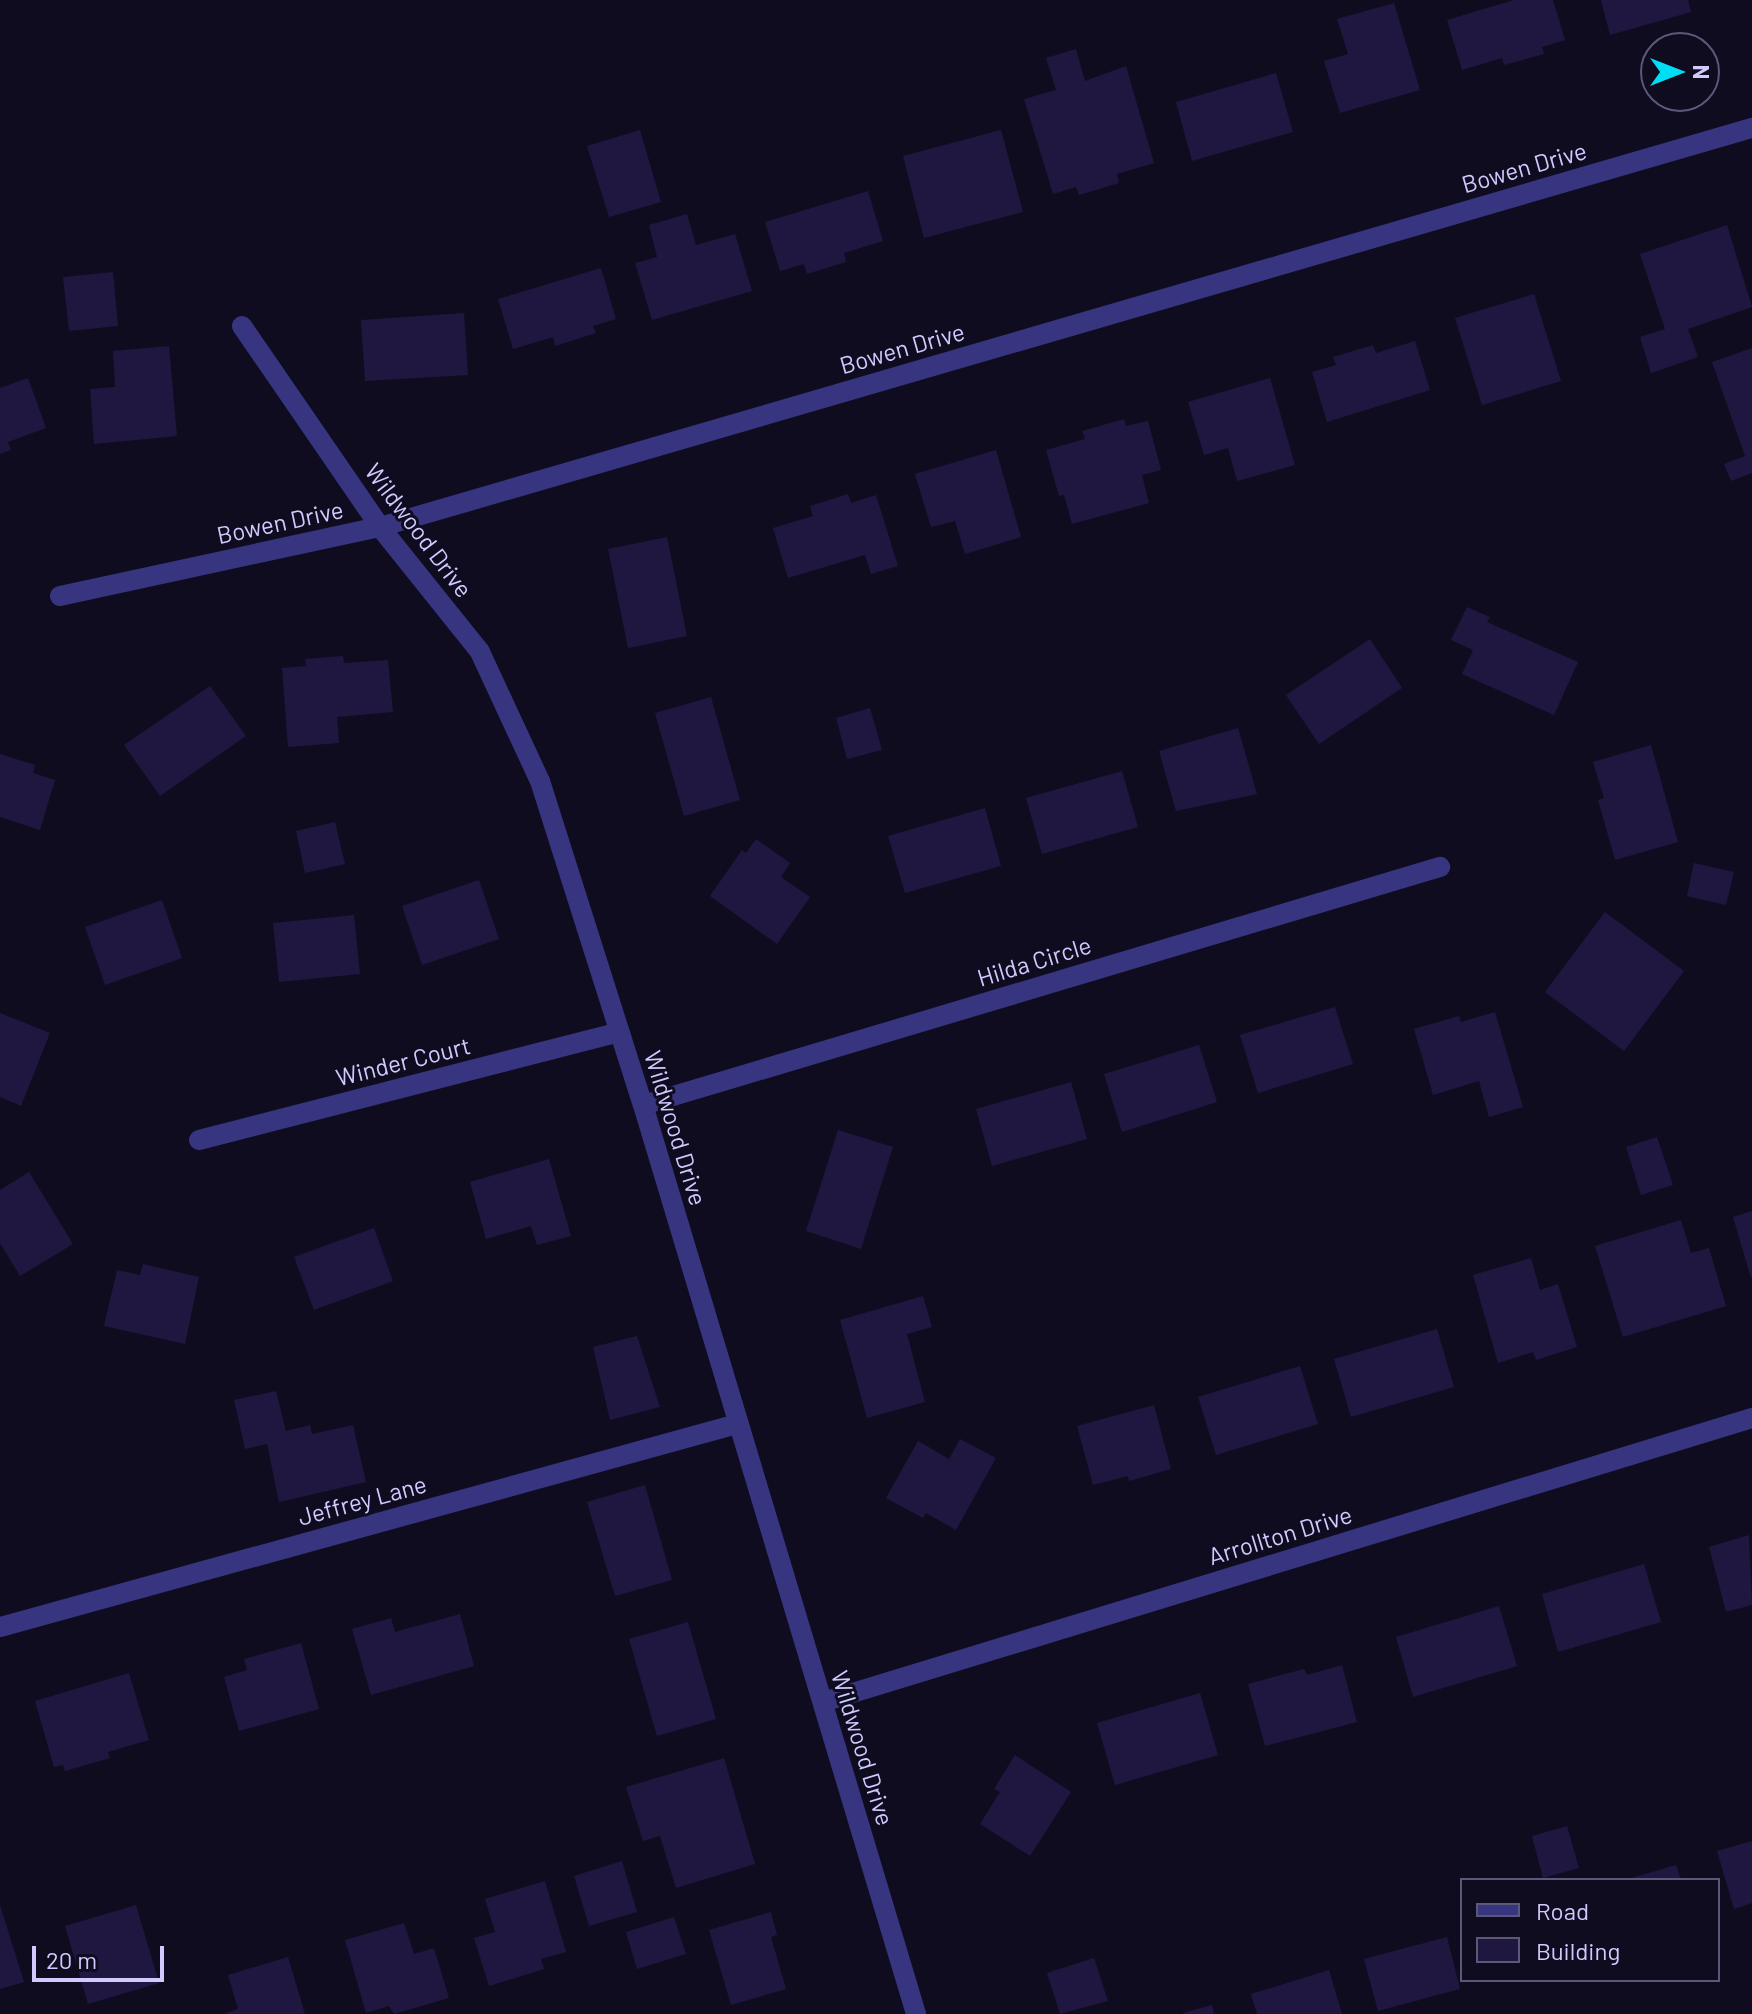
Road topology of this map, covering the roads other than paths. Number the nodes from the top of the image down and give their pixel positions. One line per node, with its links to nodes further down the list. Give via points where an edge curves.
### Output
1 (1752, 128): 3 (street, Bowen Drive)
2 (242, 326): 3 (street, Wildwood Drive)
3 (380, 527): 4 (street, Bowen Drive); 6 (street, Wildwood Drive, via 480,652 540,781)
4 (60, 596)
5 (1440, 867): 7 (street, Hilda Circle)
6 (619, 1032): 7 (street, Wildwood Drive); 8 (street, Winder Court)
7 (643, 1105): 10 (street, Wildwood Drive)
8 (199, 1140)
9 (1752, 1418): 12 (street, Arrollton Drive)
10 (737, 1424): 11 (street, Jeffrey Lane); 12 (street, Wildwood Drive)
11 (0, 1627)
12 (823, 1702): 13 (street, Wildwood Drive)
13 (916, 2014)

